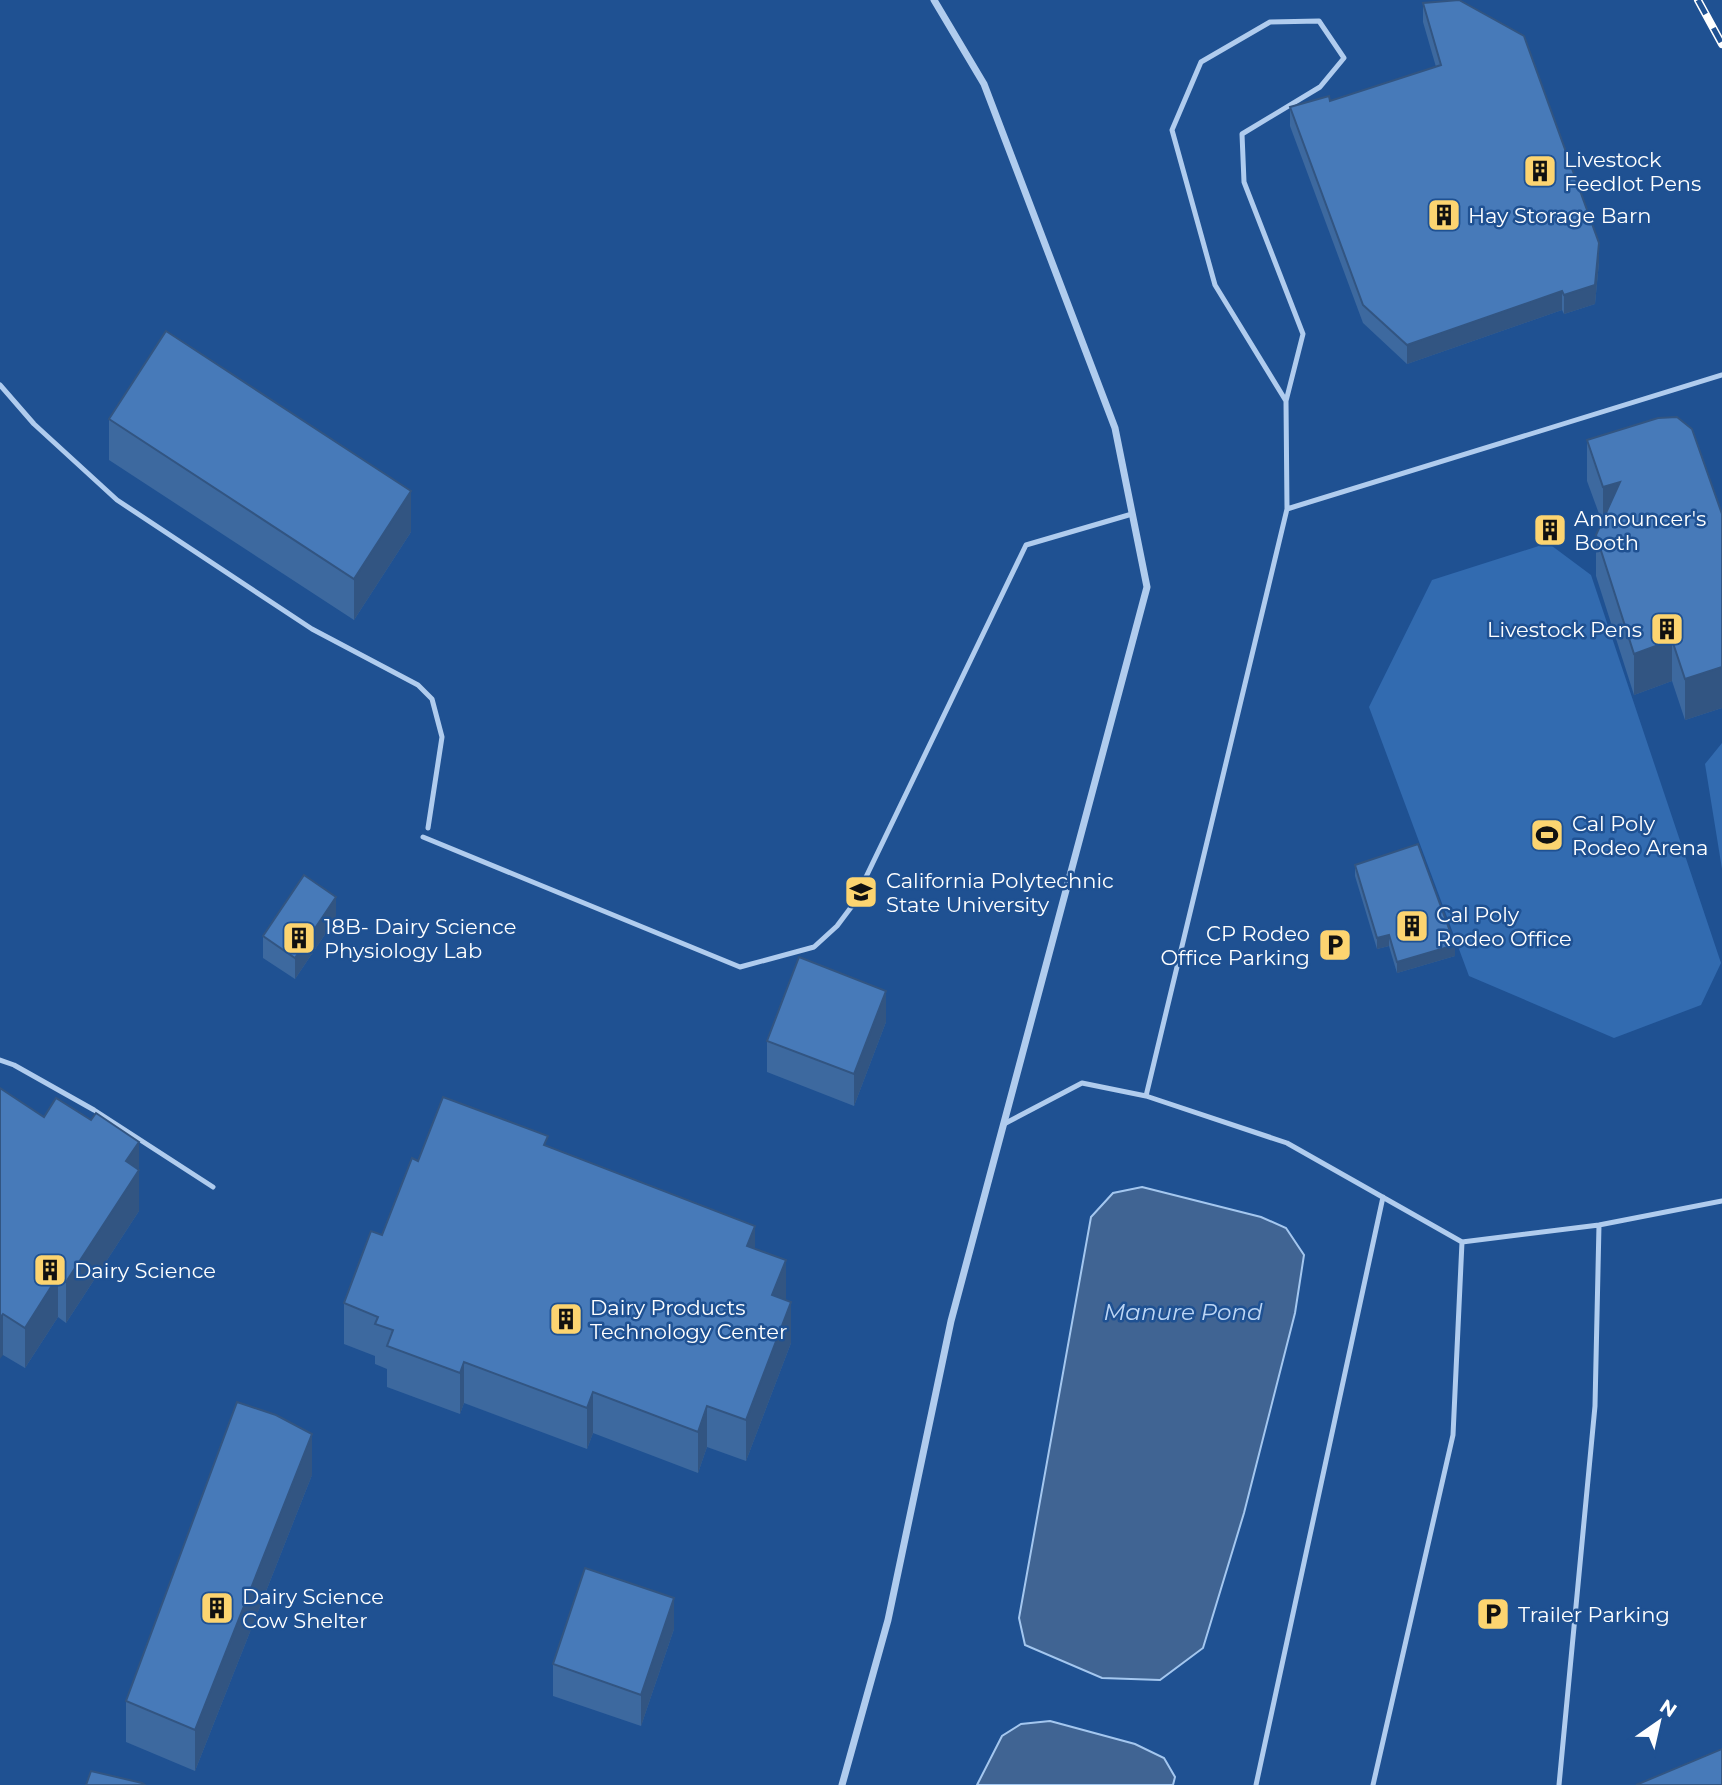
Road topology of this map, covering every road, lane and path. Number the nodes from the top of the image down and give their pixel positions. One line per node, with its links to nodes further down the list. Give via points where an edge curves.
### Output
1 (934, 0): 6 (street, via 984,84 1115,428)
2 (1722, 375): 5 (lane)
3 (0, 385): 7 (lane, via 34,424 117,500 312,629 418,685 432,699 442,737)
4 (1286, 401): 4 (lane, via 1215,285 1172,130 1201,62 1270,22 1318,21 1344,58 1320,87 1242,134 1244,182 1303,334); 5 (lane)
5 (1287, 509): 10 (lane)
6 (1132, 514): 8 (lane, via 1026,545 852,906 814,947 740,967); 11 (street, via 1147,587)
7 (428, 828)
8 (424, 837)
9 (0, 1060): 12 (lane, via 94,1110)
10 (1146, 1096): 11 (lane, via 1082,1083); 13 (lane, via 1287,1143)
11 (1004, 1124): 17 (street, via 951,1321 888,1620)
12 (213, 1187)
13 (1383, 1197): 16 (lane); 18 (lane)
14 (1722, 1201): 15 (lane)
15 (1599, 1225): 16 (lane); 20 (lane, via 1595,1406)
16 (1462, 1241): 19 (lane, via 1453,1435)
17 (842, 1785)
18 (1256, 1785)
19 (1373, 1785)
20 (1559, 1785)

